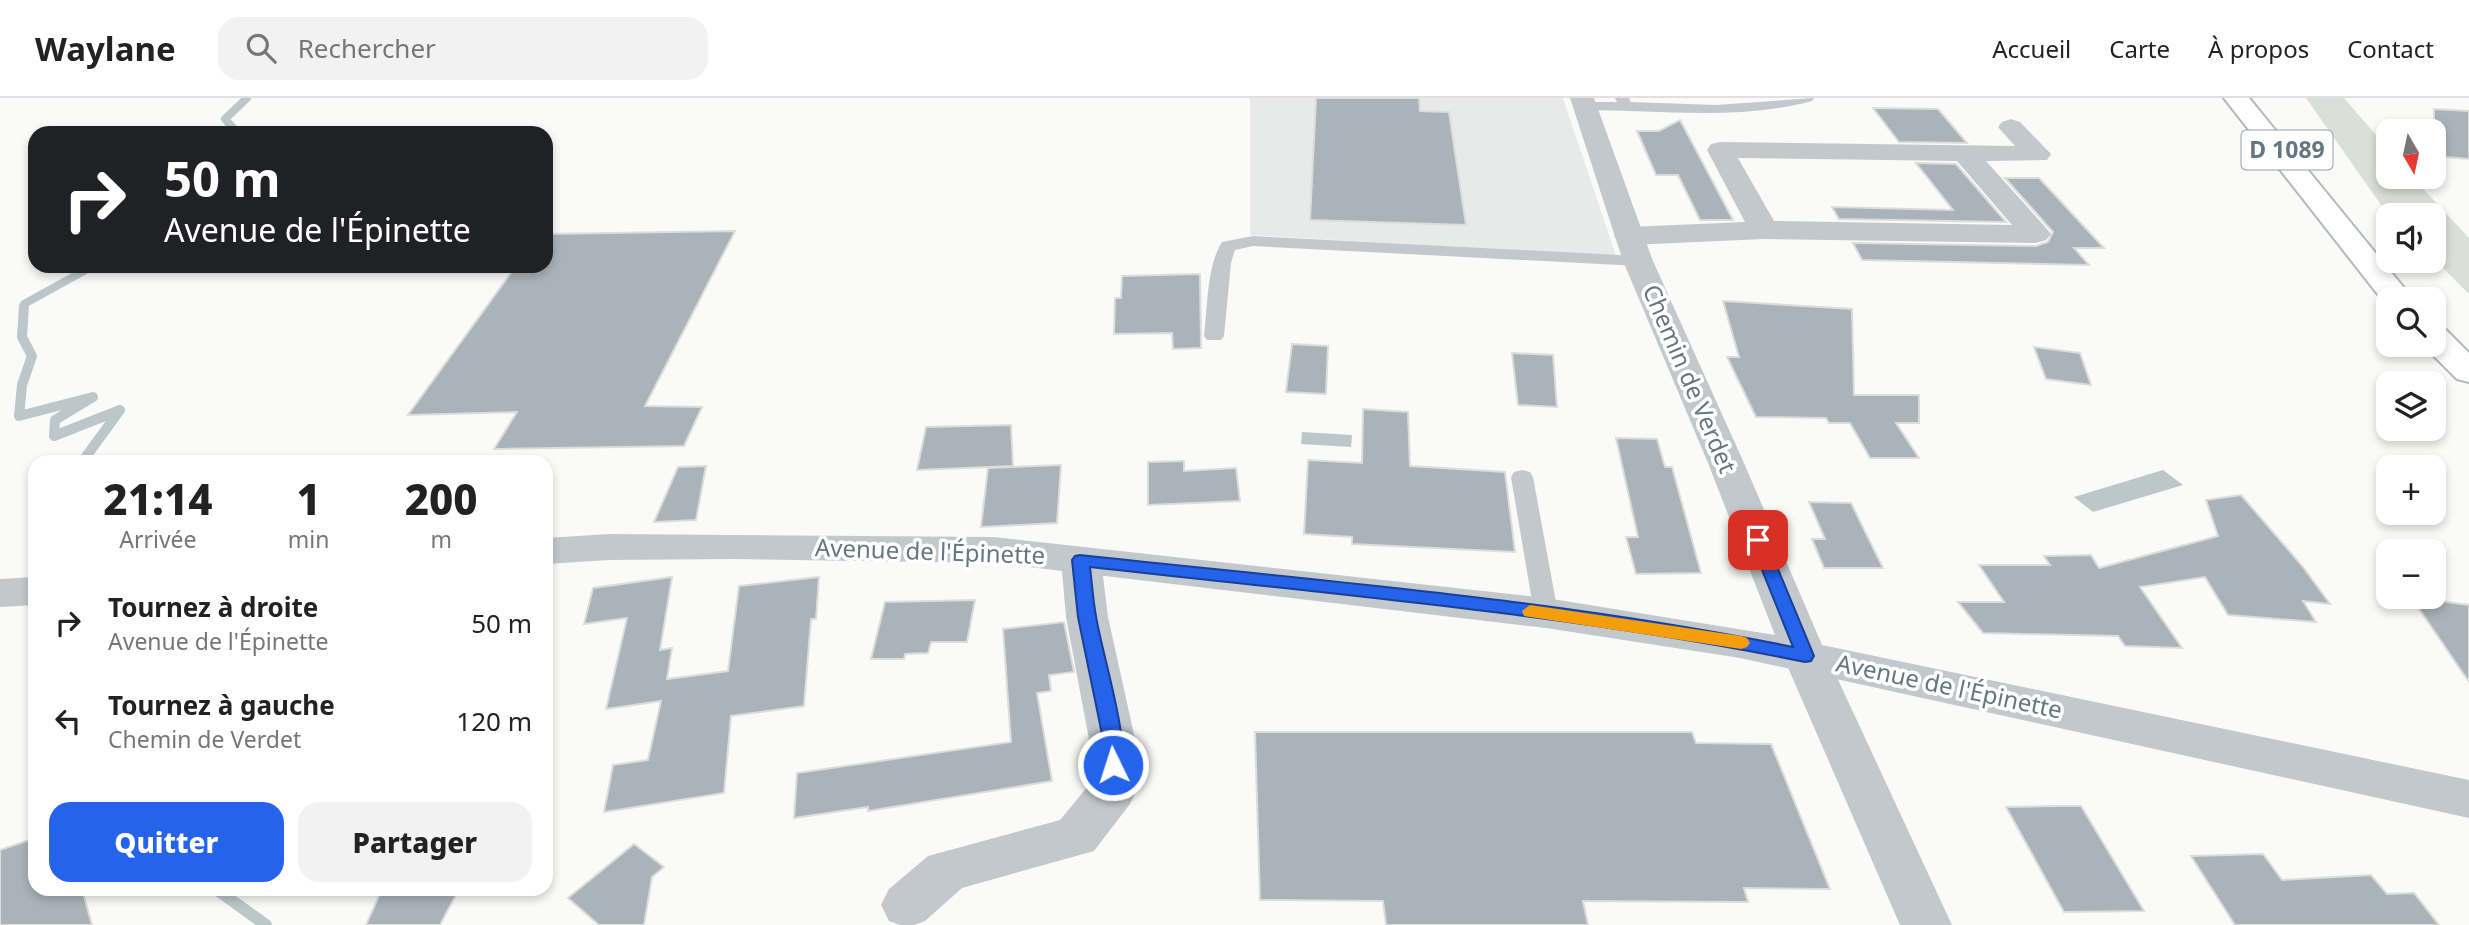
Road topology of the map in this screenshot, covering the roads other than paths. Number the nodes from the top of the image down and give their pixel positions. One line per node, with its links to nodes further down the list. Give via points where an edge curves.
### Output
1 (1807, 98): 5 (lane, via 1708,108)
2 (2236, 98): 8 (highway)
3 (2252, 98): 8 (highway, D 1089)
4 (1583, 102): 5 (lane); 10 (street, Chemin de Verdet)
5 (1622, 102)
6 (2011, 127): 7 (street, via 2038,154)
7 (1964, 153): 9 (street, via 1720,150); 9 (street, via 2036,234)
8 (2322, 202): 11 (highway, D 1089)
9 (1764, 230): 10 (street)
10 (1633, 248): 12 (lane, via 1253,241 1228,246); 21 (street, Chemin de Verdet)
11 (2389, 287)
12 (1214, 336)
13 (2446, 349): 14 (highway)
14 (2469, 372)
15 (1522, 477): 20 (lane)
16 (553, 551): 17 (street, Avenue de l'Épinette, via 775,546 994,550)
17 (1080, 560): 20 (street, Avenue de l'Épinette); 23 (street, via 1112,739 1113,790 1076,836 946,871)
18 (28, 591): 19 (street)
19 (0, 593)
20 (1546, 613): 21 (street, Avenue de l'Épinette)
21 (1805, 656): 22 (street, Avenue de l'Épinette); 24 (street, Chemin de Verdet)
22 (2469, 799)
23 (907, 905)
24 (1926, 925)

